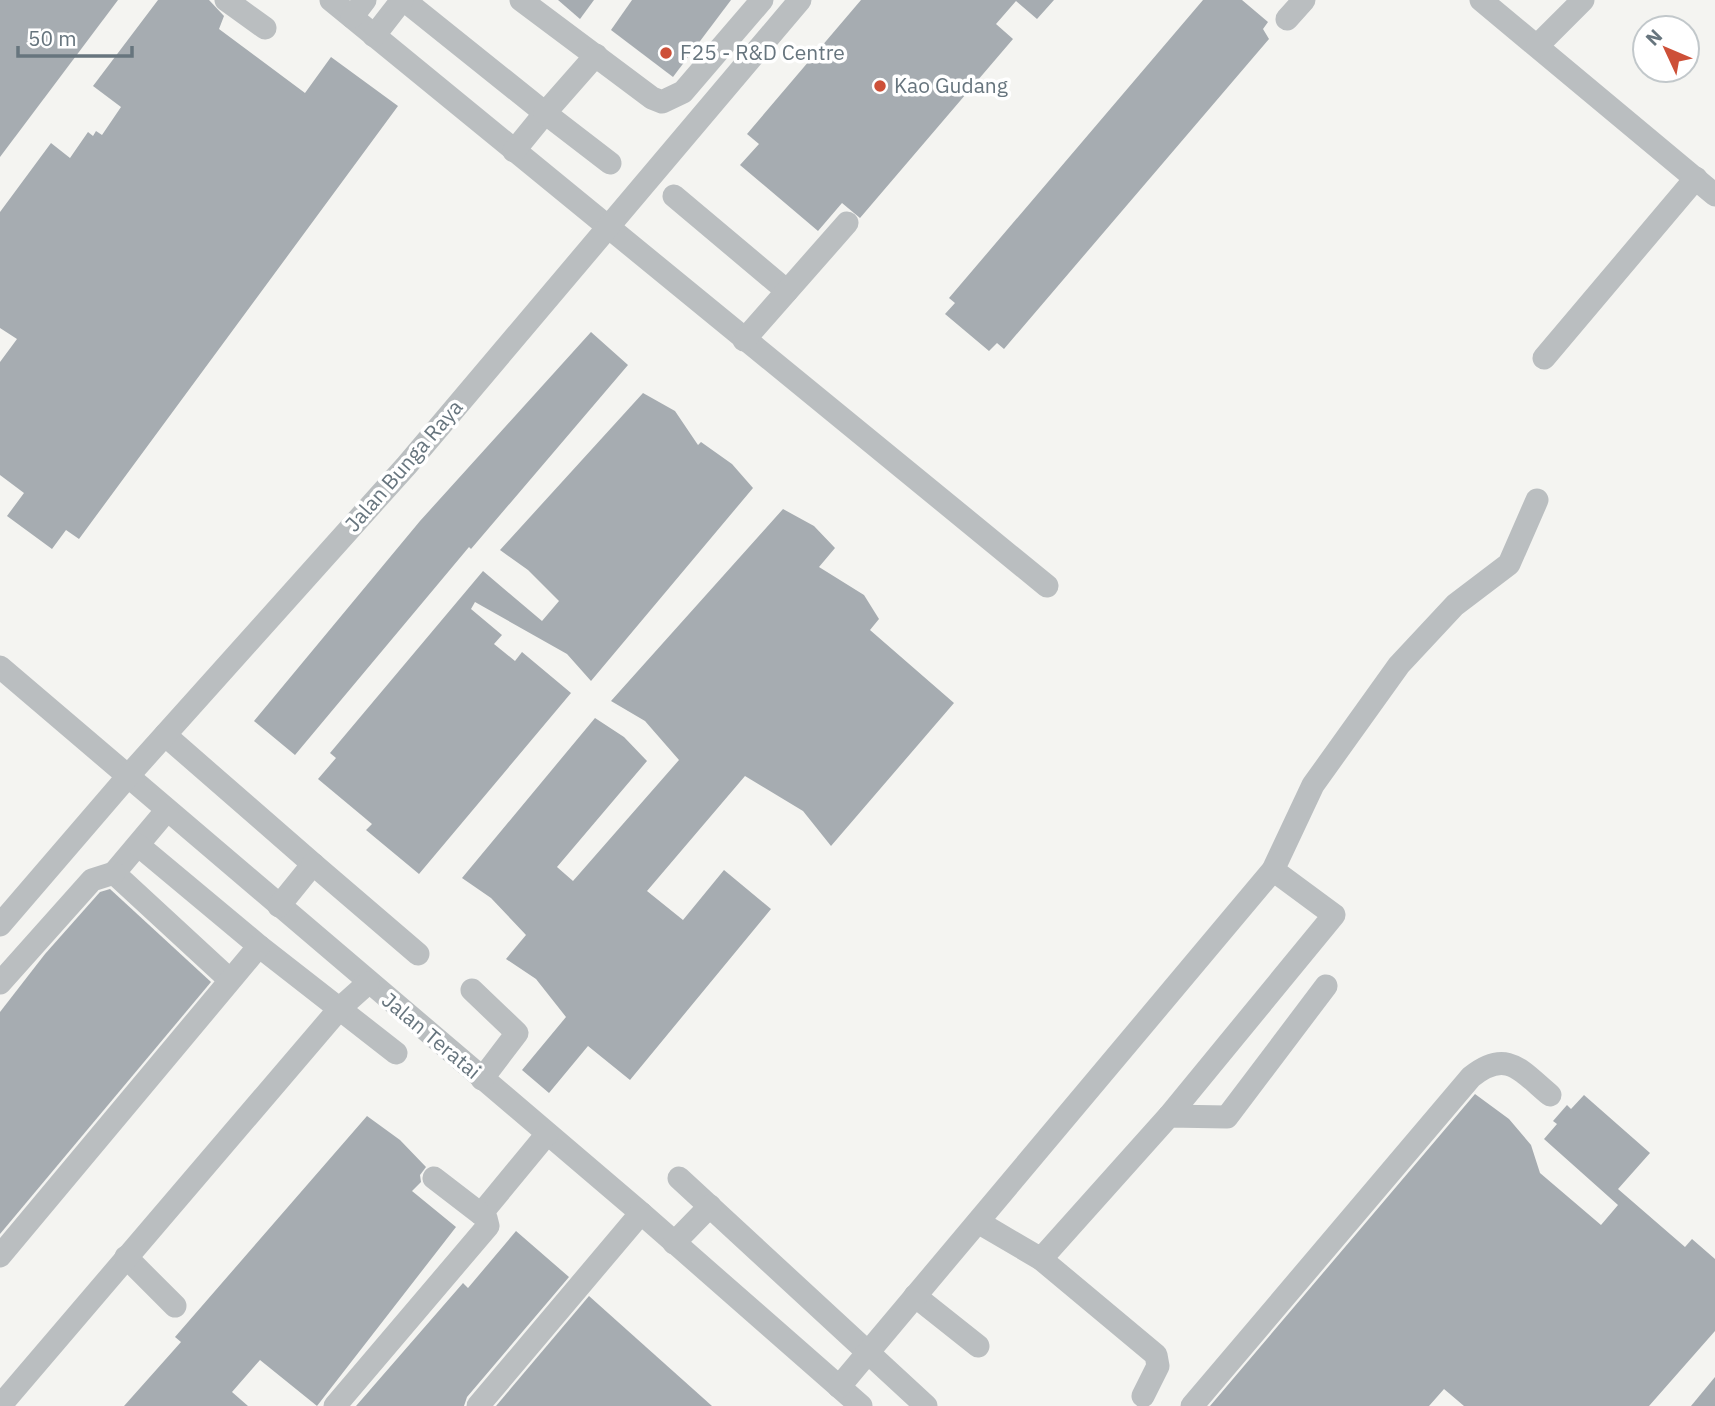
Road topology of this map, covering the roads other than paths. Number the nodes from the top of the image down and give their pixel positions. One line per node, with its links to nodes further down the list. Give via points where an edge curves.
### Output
1 (226, 0): 12 (street)
2 (331, 0): 10 (street)
3 (403, 0): 13 (street); 16 (street)
4 (521, 0): 15 (street)
5 (762, 0): 15 (street, via 672,99 652,98)
6 (800, 0): 23 (street, Jalan Bunga Raya)
7 (1304, 0): 11 (street)
8 (1481, 0): 14 (street)
9 (1583, 0): 14 (street)
10 (359, 9): 13 (street)
11 (1287, 19)
12 (265, 28)
13 (374, 36): 17 (street)
14 (1538, 46): 19 (street)
15 (596, 55): 16 (street)
16 (545, 113): 17 (street); 18 (street)
17 (514, 151): 23 (street)
18 (610, 163)
19 (1696, 178): 20 (street); 26 (street)
20 (1715, 195)
21 (674, 196): 24 (street)
22 (847, 223): 24 (street)
23 (607, 227): 25 (street); 30 (street, Jalan Bunga Raya, via 407,465)
24 (786, 291): 25 (street)
25 (744, 340): 28 (street)
26 (1544, 358)
27 (1537, 500): 35 (street, via 1509,564 1455,605 1399,665 1313,785)
28 (1046, 586)
29 (0, 667): 31 (street, Jalan Teratai)
30 (165, 735): 31 (street, Jalan Bunga Raya); 34 (street)
31 (129, 775): 32 (street, Jalan Teratai); 38 (street, Jalan Bunga Raya)
32 (167, 810): 33 (street); 37 (street, Jalan Teratai)
33 (138, 845): 36 (street); 39 (street)
34 (313, 864): 37 (street); 40 (street)
35 (1273, 870): 50 (street, via 1334,915); 57 (street)
36 (114, 873): 41 (street); 42 (street, via 92,880)
37 (279, 906): 43 (street, Jalan Teratai)
38 (0, 925)
39 (259, 946): 41 (street); 46 (street)
40 (418, 954)
41 (230, 980): 59 (street)
42 (0, 983)
43 (368, 983): 46 (street); 48 (street, Jalan Teratai)
44 (1326, 986): 50 (street, via 1227,1117)
45 (472, 989): 48 (street, via 517,1033)
46 (340, 1008): 47 (street); 60 (street)
47 (396, 1053)
48 (482, 1079): 51 (street, Jalan Teratai)
49 (1550, 1095): 73 (street, via 1515,1065 1503,1062 1471,1077)
50 (1169, 1116): 61 (street)
51 (547, 1134): 55 (street, Jalan Teratai); 56 (street)
52 (434, 1178): 56 (street)
53 (679, 1178): 54 (street)
54 (710, 1206): 58 (street); 65 (street)
55 (641, 1213): 58 (street, Jalan Teratai); 70 (street)
56 (481, 1214): 69 (street, via 487,1228)
57 (978, 1222): 61 (street); 62 (street)
58 (674, 1242): 66 (street, Jalan Teratai)
59 (0, 1256)
60 (126, 1258): 63 (street); 68 (street)
61 (1041, 1259): 67 (street, via 1156,1355 1158,1366)
62 (915, 1296): 64 (street); 65 (street)
63 (175, 1306)
64 (978, 1346)
65 (869, 1352): 66 (street); 72 (street)
66 (839, 1387): 71 (street, Jalan Teratai)
67 (1143, 1396)
68 (0, 1406)
69 (335, 1406)
70 (478, 1406)
71 (862, 1406)
72 (926, 1406)
73 (1192, 1406)

